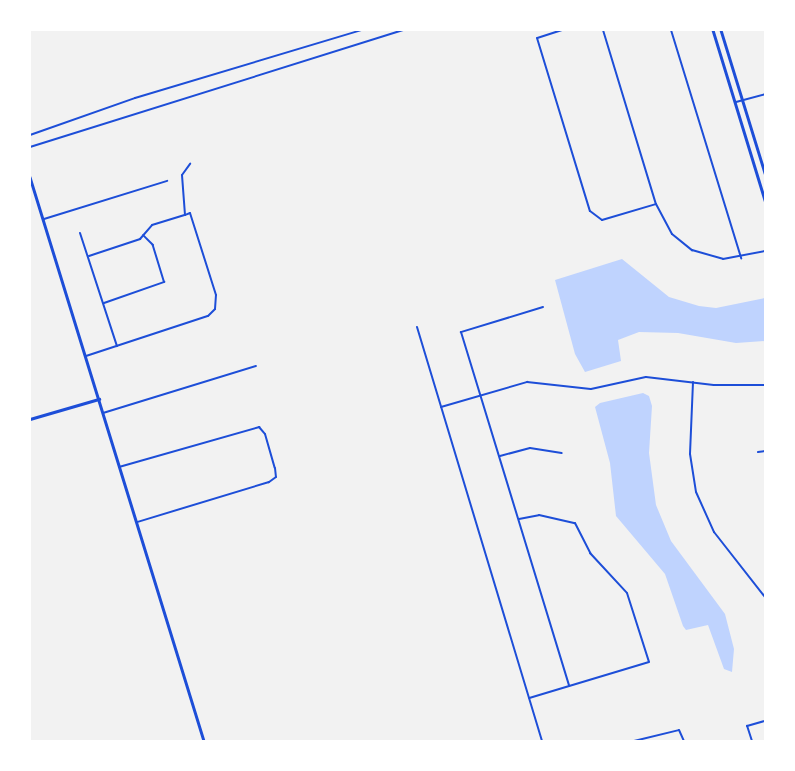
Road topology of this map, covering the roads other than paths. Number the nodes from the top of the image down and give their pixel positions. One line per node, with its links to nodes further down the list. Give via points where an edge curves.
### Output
1 (362, 30): 11 (street, via 135,98)
2 (402, 30): 12 (street)
3 (562, 30): 18 (street, via 537,38 593,216 602,220)
4 (603, 30): 18 (street)
5 (672, 30): 24 (street)
6 (713, 30): 10 (street)
7 (721, 30): 9 (street)
8 (765, 94): 9 (street)
9 (743, 100): 10 (street); 14 (street)
10 (735, 103): 17 (street)
11 (30, 135)
12 (30, 148)
13 (190, 164): 19 (street, via 182,175)
14 (765, 173)
15 (30, 177): 20 (street)
16 (167, 181): 20 (street)
17 (765, 200)
18 (656, 204): 24 (street, via 672,234 692,250 723,260)
19 (185, 214): 22 (street, via 152,225); 29 (street, via 190,213 216,295 214,309 208,316)
20 (44, 219): 30 (street)
21 (80, 233): 25 (street)
22 (143, 235): 25 (street, via 89,256); 26 (street, via 153,245 164,282)
23 (765, 251): 24 (street)
24 (741, 258)
25 (91, 262): 26 (street)
26 (103, 303): 29 (street)
27 (543, 307): 34 (street, via 461,332)
28 (416, 327): 36 (street)
29 (117, 346): 30 (street)
30 (86, 356): 35 (street)
31 (256, 366): 37 (street)
32 (694, 382): 33 (street); 34 (street, via 646,377 592,390 527,382); 46 (street, via 690,454 696,492 714,532)
33 (765, 385)
34 (481, 394): 36 (street); 42 (street)
35 (99, 399): 37 (street); 38 (street)
36 (441, 407): 48 (street)
37 (103, 412): 43 (street)
38 (30, 420)
39 (765, 451): 40 (street)
40 (758, 452)
41 (562, 453): 42 (street, via 530,448)
42 (500, 456): 44 (street)
43 (119, 467): 45 (street); 45 (street, via 259,427 265,434 276,477)
44 (519, 519): 47 (street); 47 (street, via 539,515 575,523 595,559 627,593 650,662)
45 (136, 522): 50 (street)
46 (765, 597)
47 (569, 686): 48 (street)
48 (529, 698): 51 (street)
49 (765, 721): 54 (street, via 747,726)
50 (204, 741)
51 (542, 741)
52 (634, 741): 53 (street, via 679,730)
53 (684, 741)
54 (752, 741)

